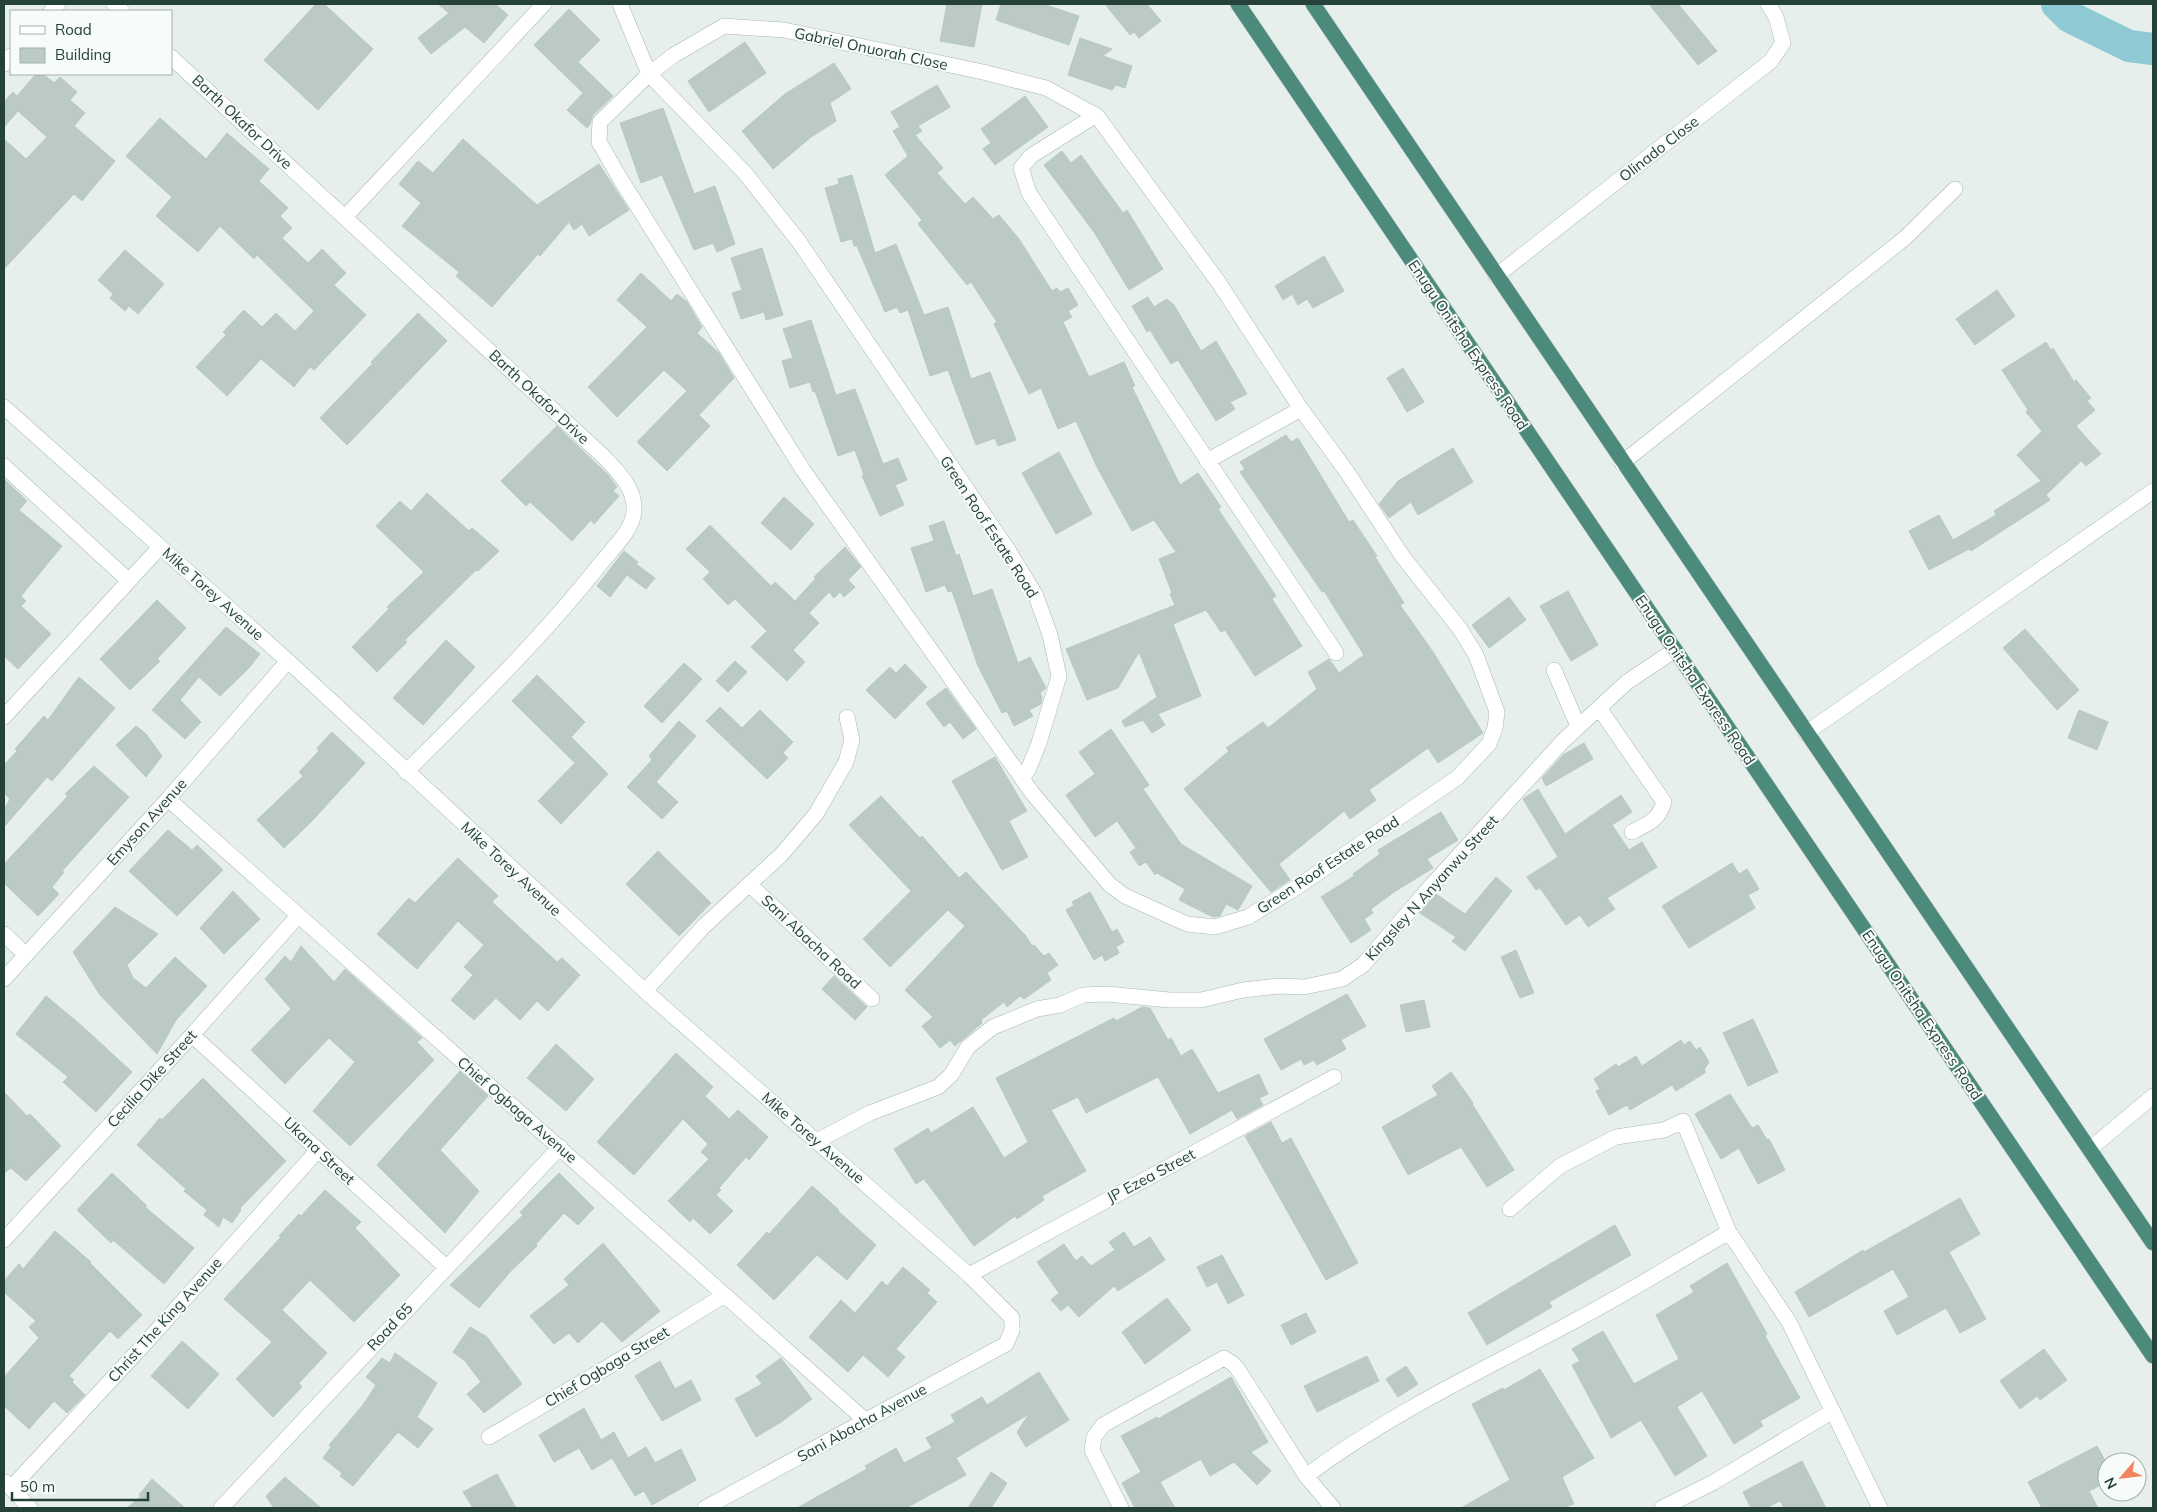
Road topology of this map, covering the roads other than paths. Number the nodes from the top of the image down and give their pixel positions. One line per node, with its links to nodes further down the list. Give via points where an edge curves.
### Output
1 (544, 4): 10 (street)
2 (620, 4): 7 (street)
3 (1238, 4): 20 (highway, Enugu Onitsha Express Road)
4 (1312, 4): 11 (highway)
5 (1768, 4): 11 (street, Olinado Close, via 1783,43 1771,61)
6 (172, 58): 10 (street, Barth Okafor Drive)
7 (649, 74): 8 (street, Gabriel Onuorah Close, via 674,55 724,26 784,30 1046,88); 30 (street, Green Roof Estate Road, via 745,173 800,243 1036,596 1050,635 1059,676 1039,742); 30 (street, Gabriel Onuorah Close, via 600,122 599,142 803,470)
8 (1097, 116): 13 (street, Green Roof Estate Road, via 1219,283); 14 (street, via 1031,156 1021,168 1024,181)
9 (1955, 189): 15 (street, via 1905,238)
10 (344, 217): 29 (street, Barth Okafor Drive, via 604,457 625,479 634,513 628,529 567,607)
11 (1496, 276): 15 (highway)
12 (4, 407): 18 (street, Mike Torey Avenue)
13 (1301, 409): 14 (street); 30 (street, Green Roof Estate Road, via 1403,557 1460,629 1476,655 1497,712 1490,744 1458,778 1297,887 1248,917 1215,927 1187,924 1124,896 1110,885)
14 (1207, 461): 21 (street)
15 (1622, 463): 28 (highway)
16 (4, 466): 19 (street)
17 (2153, 491): 28 (street)
18 (160, 547): 19 (street); 22 (street, Mike Torey Avenue)
19 (129, 581): 24 (street)
20 (1675, 650): 25 (street, Kingsley N Anyanwu Street, via 1627,682); 55 (highway, Enugu Onitsha Express Road)
21 (1336, 653)
22 (288, 662): 29 (street, Mike Torey Avenue); 31 (street, Emyson Avenue)
23 (1554, 670): 27 (street)
24 (7, 707)
25 (1599, 708): 27 (street, Kingsley N Anyanwu Street); 32 (street, via 1664,802 1653,821)
26 (847, 717): 33 (street, via 852,740 846,762 816,814)
27 (1578, 726): 43 (street, Kingsley N Anyanwu Street, via 1538,766 1363,965 1342,978 1304,987 1243,990 1201,1000 1083,995 1060,1005 1037,1009 993,1027 968,1047 938,1087 870,1113)
28 (1806, 733): 45 (highway)
29 (406, 772): 38 (street, Mike Torey Avenue)
30 (1022, 778)
31 (168, 799): 34 (street, Chief Ogbaga Avenue); 36 (street, Emyson Avenue)
32 (1632, 832)
33 (750, 885): 38 (street, via 703,927); 39 (street, Sani Abacha Road)
34 (298, 916): 40 (street, Cecilia Dike Street); 44 (street, Chief Ogbaga Avenue)
35 (4, 934): 36 (street)
36 (26, 955): 37 (street, Emyson Avenue)
37 (4, 979)
38 (645, 991): 43 (street, Mike Torey Avenue)
39 (872, 999)
40 (192, 1035): 46 (street, Ukana Street); 49 (street, Cecilia Dike Street)
41 (1334, 1077): 52 (street, JP Ezea Street)
42 (2153, 1096): 45 (street)
43 (817, 1141): 52 (street, Mike Torey Avenue)
44 (560, 1147): 51 (street, Road 65); 53 (street, Chief Ogbaga Avenue)
45 (2090, 1149): 50 (highway)
46 (318, 1150): 51 (street, Ukana Street); 60 (street, Christ The King Avenue, via 149,1339)
47 (1510, 1210): 48 (street, via 1560,1166 1616,1137 1664,1130 1683,1122)
48 (1729, 1232): 56 (street, via 1789,1322); 59 (street, via 1584,1316 1386,1422)
49 (4, 1240)
50 (2153, 1243)
51 (446, 1267): 62 (street, Road 65)
52 (969, 1275): 54 (street, Mike Torey Avenue, via 1012,1318)
53 (723, 1296): 57 (street, Chief Ogbaga Avenue); 58 (street, Chief Ogbaga Street)
54 (1012, 1330): 57 (street, Sani Abacha Avenue, via 1006,1344)
55 (2153, 1356)
56 (1833, 1411): 66 (street, via 1714,1482); 67 (street)
57 (866, 1421): 63 (street, Sani Abacha Avenue)
58 (489, 1437)
59 (1306, 1476): 64 (street, via 1237,1368 1224,1358 1103,1426 1094,1436 1092,1450); 65 (street)
60 (7, 1485): 61 (street)
61 (30, 1508)
62 (221, 1508)
63 (705, 1508)
64 (1121, 1508)
65 (1333, 1508)
66 (1662, 1508)
67 (1880, 1508)

